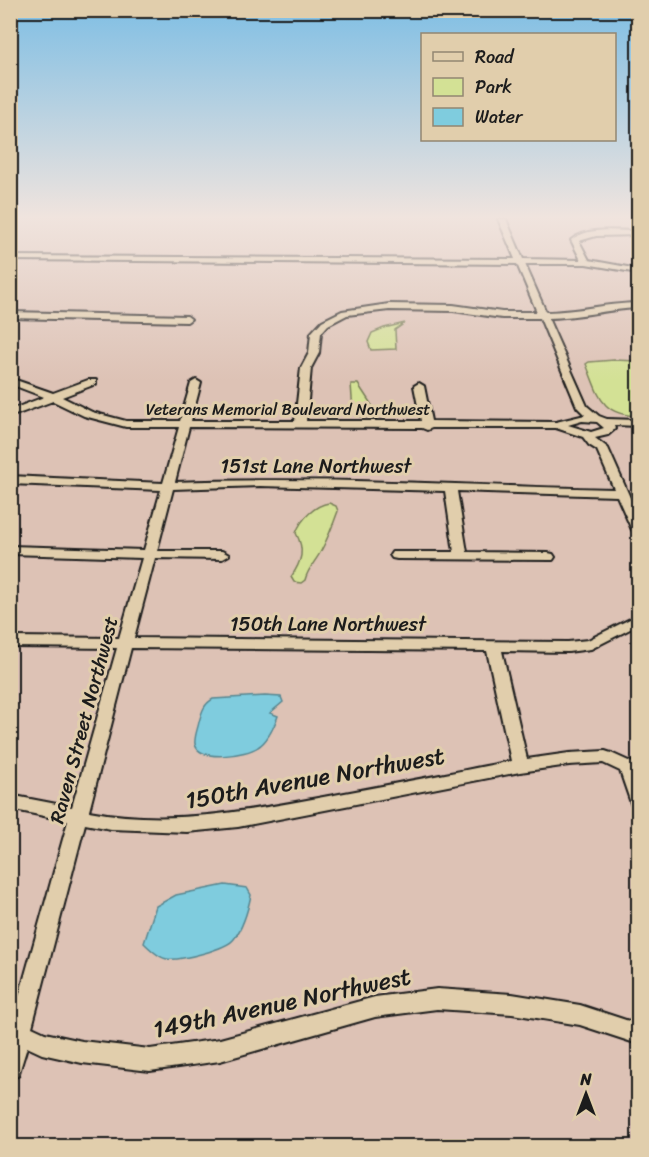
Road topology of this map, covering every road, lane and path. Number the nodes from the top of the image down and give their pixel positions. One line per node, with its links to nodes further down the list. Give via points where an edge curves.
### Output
1 (525, 273): 4 (street)
2 (639, 305): 4 (street)
3 (10, 315): 5 (street)
4 (544, 315): 12 (street); 15 (street, via 389,307 345,313 319,322 314,353 306,368)
5 (187, 319)
6 (10, 381): 10 (street, Veterans Memorial Boulevard Northwest)
7 (92, 382): 10 (street)
8 (196, 383): 14 (street, Raven Street Northwest)
9 (419, 386): 17 (street)
10 (52, 397): 11 (street); 14 (street, Veterans Memorial Boulevard Northwest, via 107,421)
11 (10, 414)
12 (577, 419): 16 (street); 17 (street, Veterans Memorial Boulevard Northwest, via 557,426); 19 (street)
13 (639, 423): 16 (street)
14 (185, 425): 15 (street, Veterans Memorial Boulevard Northwest); 22 (street, Raven Street Northwest)
15 (300, 425): 17 (street, Veterans Memorial Boulevard Northwest)
16 (604, 426): 18 (street); 19 (street); 20 (street, via 606,443)
17 (427, 427)
18 (639, 428)
19 (587, 435): 20 (street)
20 (602, 448): 24 (street)
21 (10, 480): 22 (street, 151st Lane Northwest)
22 (168, 487): 23 (street, 151st Lane Northwest, via 260,482); 27 (street, Raven Street Northwest)
23 (450, 487): 24 (street, 151st Lane Northwest); 30 (street)
24 (622, 493): 25 (street)
25 (639, 530)
26 (10, 550): 27 (street)
27 (151, 555): 28 (street); 34 (street, Raven Street Northwest)
28 (222, 555)
29 (397, 555): 30 (street)
30 (461, 555): 31 (street)
31 (548, 557)
32 (639, 619): 35 (street, 150th Lane Northwest, via 591,644)
33 (10, 642): 34 (street, 150th Lane Northwest)
34 (126, 644): 35 (street, 150th Lane Northwest); 39 (street, Raven Street Northwest)
35 (493, 646): 36 (street)
36 (520, 766): 37 (street, 150th Avenue Northwest, via 605,757 627,767); 39 (street, 150th Avenue Northwest, via 187,825 151,825)
37 (639, 801)
38 (10, 802): 39 (street, 150th Avenue Northwest)
39 (80, 816): 40 (street, Raven Street Northwest)
40 (15, 1029): 41 (street, 149th Avenue Northwest, via 52,1045 82,1052 150,1060 220,1050 375,1006 437,999 512,1004 580,1015); 42 (street, Raven Street Northwest)
41 (639, 1034)
42 (10, 1068)

